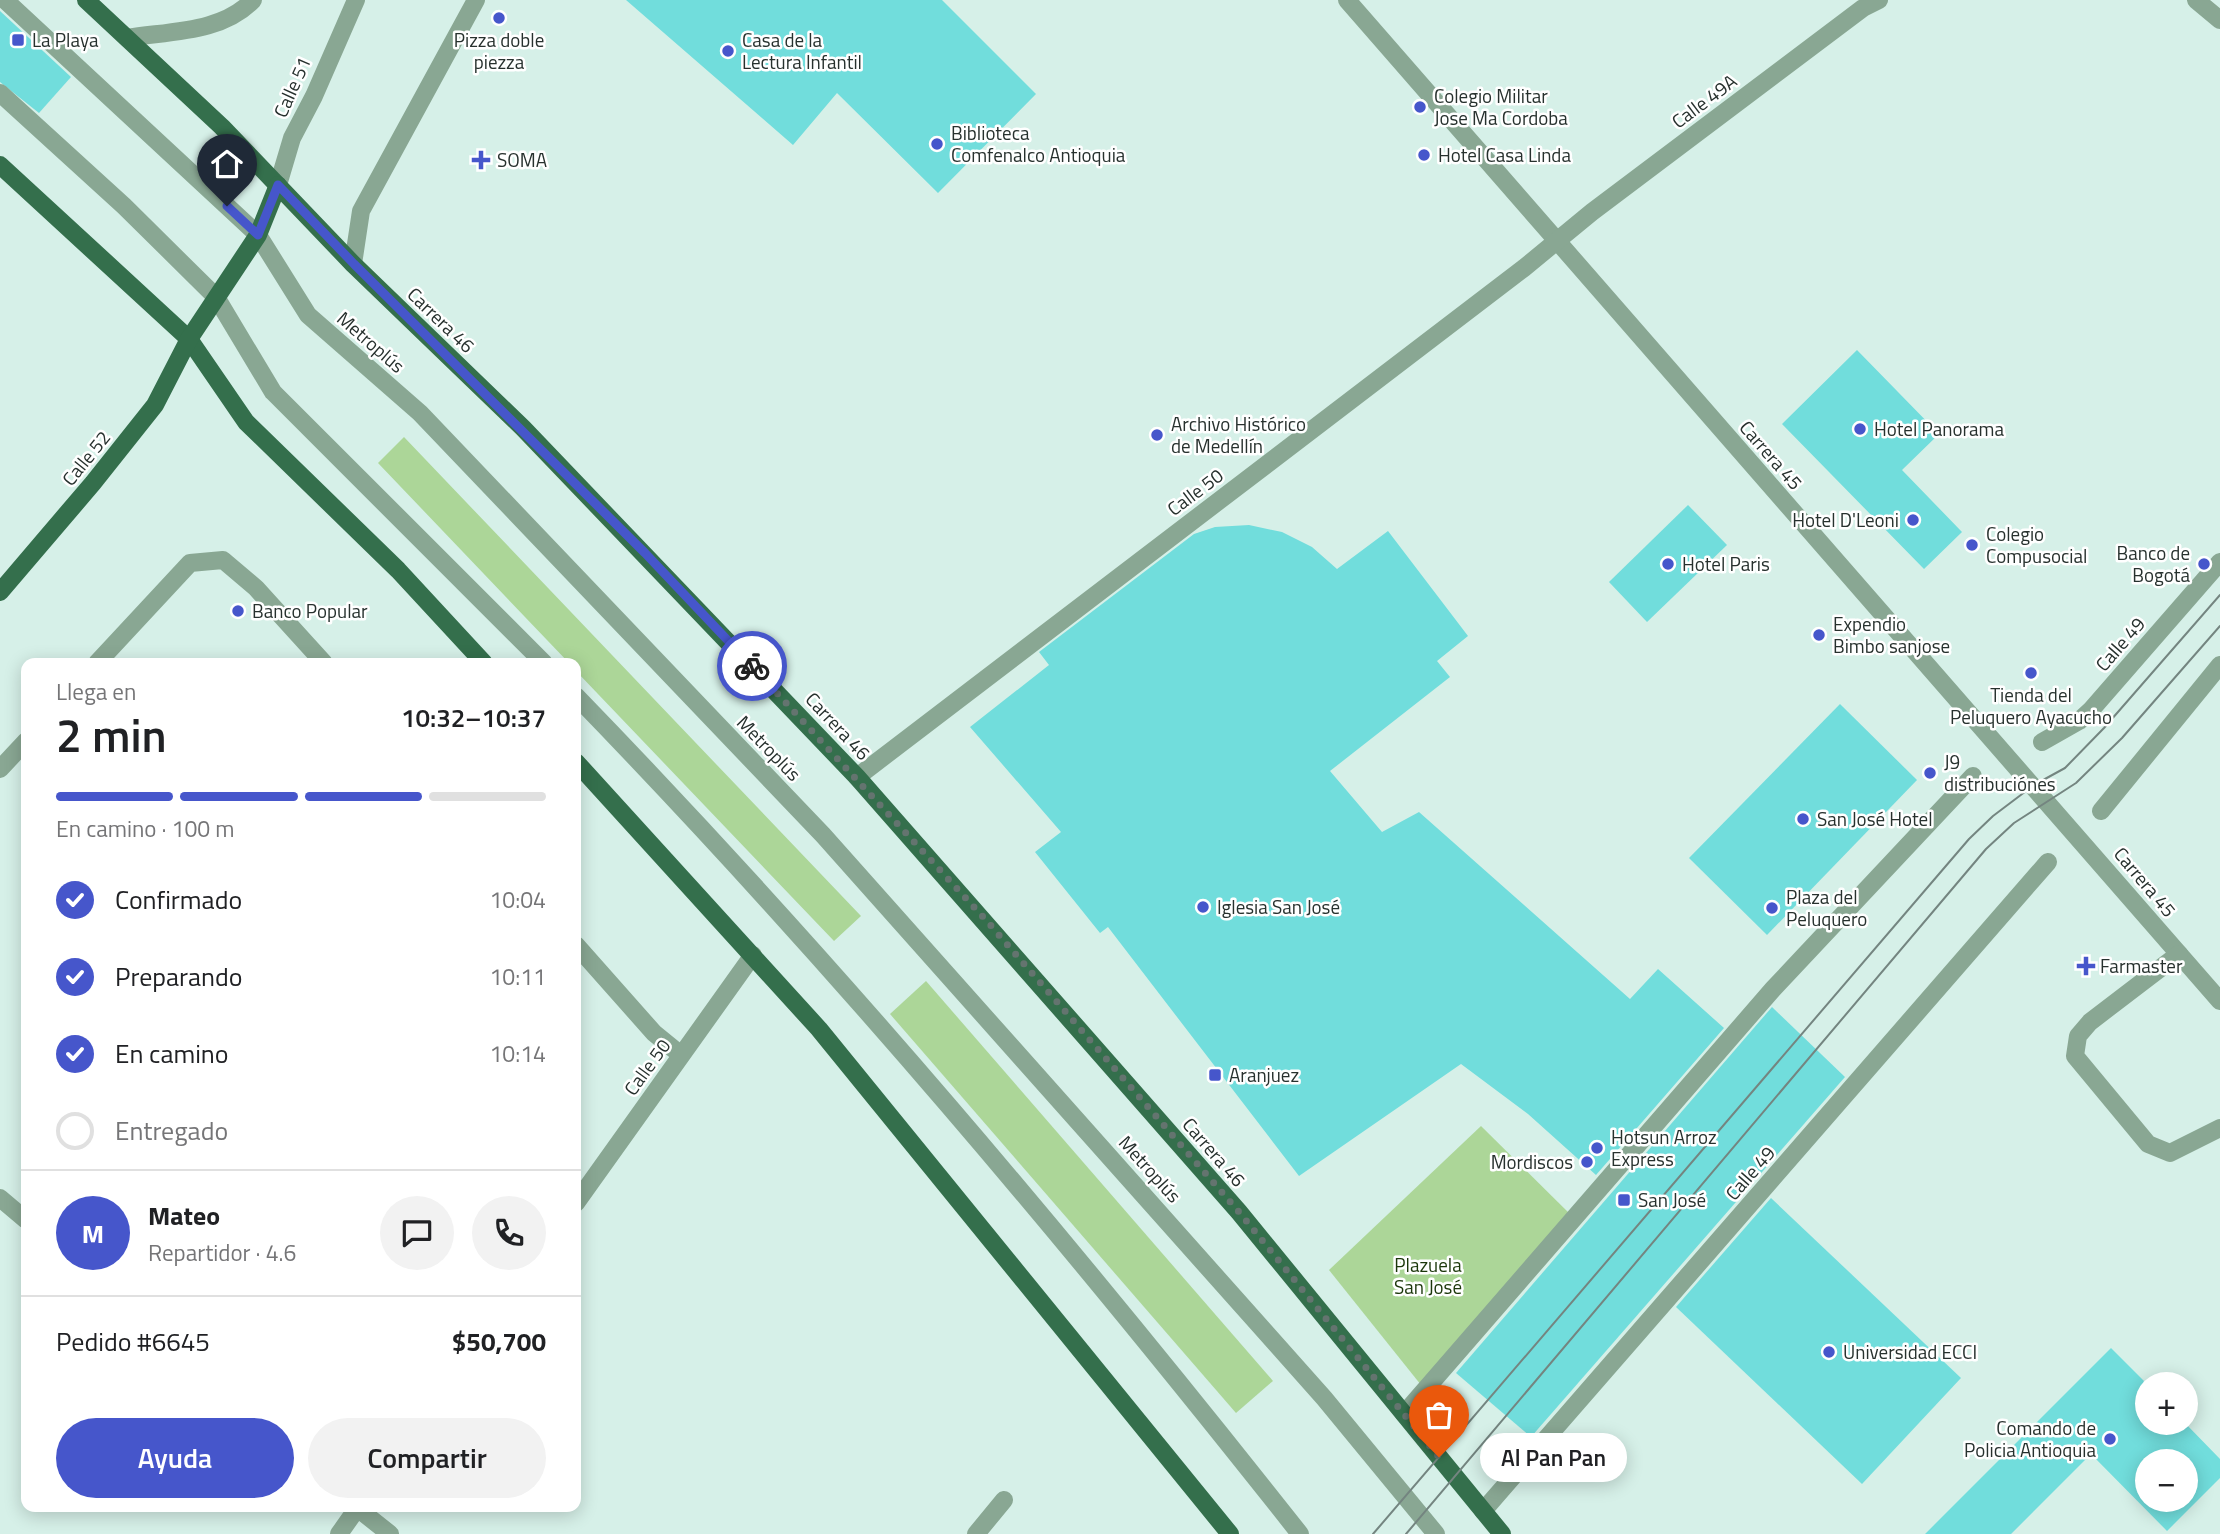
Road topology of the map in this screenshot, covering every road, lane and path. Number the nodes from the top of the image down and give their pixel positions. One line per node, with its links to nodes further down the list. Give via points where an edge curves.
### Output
1 (5, 0): 14 (street, Metroplús)
2 (86, 0): 10 (main road, Carrera 46)
3 (253, 0): 10 (street, via 218,23)
4 (356, 0): 13 (street, Calle 51, via 292,138)
5 (476, 0): 16 (street, via 361,211)
6 (1347, 0): 15 (street, Carrera 45)
7 (1879, 0): 15 (street, Calle 49A, via 1841,24)
8 (2196, 0): 9 (street)
9 (2220, 20)
10 (127, 37): 13 (main road, Carrera 46)
11 (0, 93): 17 (street)
12 (0, 165): 18 (main road)
13 (278, 185): 14 (main road, Calle 51); 16 (main road, Carrera 46)
14 (258, 235): 17 (main road, Calle 51); 54 (street, Metroplús, via 308,315 420,413 832,845 1324,1398)
15 (1558, 241): 32 (street, Calle 50); 36 (street, Carrera 45)
16 (354, 264): 32 (main road, Carrera 46, via 636,543)
17 (216, 298): 18 (main road, Calle 51); 24 (street, via 273,392)
18 (189, 339): 20 (main road, Calle 52, via 155,405); 23 (main road, via 246,422 398,570)
19 (2220, 562): 27 (street, Calle 49, via 2091,710)
20 (0, 592)
21 (102, 658): 22 (street, via 190,563 223,560 256,588)
22 (319, 658)
23 (479, 658)
24 (539, 658)
25 (2220, 665): 33 (street)
26 (581, 701): 53 (street, via 887,1034 1158,1354)
27 (2042, 742)
28 (21, 746): 30 (street)
29 (581, 767): 37 (main road)
30 (0, 769)
31 (1973, 776): 44 (street, via 1773,989)
32 (858, 777): 44 (main road, Carrera 46, via 1230,1202)
33 (2101, 811)
34 (2048, 862): 46 (street, Calle 49)
35 (581, 951): 39 (street, via 654,1034)
36 (2179, 954): 38 (street, Carrera 45); 40 (street, via 2090,1022 2078,1036 2075,1056 2148,1144 2170,1153)
37 (753, 955): 39 (street, Calle 50); 52 (main road)
38 (2220, 1001)
39 (681, 1055): 41 (street, Calle 50)
40 (2220, 1128)
41 (581, 1196)
42 (0, 1198): 43 (street)
43 (21, 1216)
44 (1404, 1414): 46 (main road, Carrera 46)
45 (1004, 1500): 51 (street)
46 (1483, 1511): 55 (main road, Carrera 46)
47 (354, 1512): 49 (street)
48 (363, 1512): 50 (street)
49 (339, 1534)
50 (390, 1534)
51 (975, 1534)
52 (1230, 1534)
53 (1300, 1534)
54 (1436, 1534)
55 (1502, 1534)

